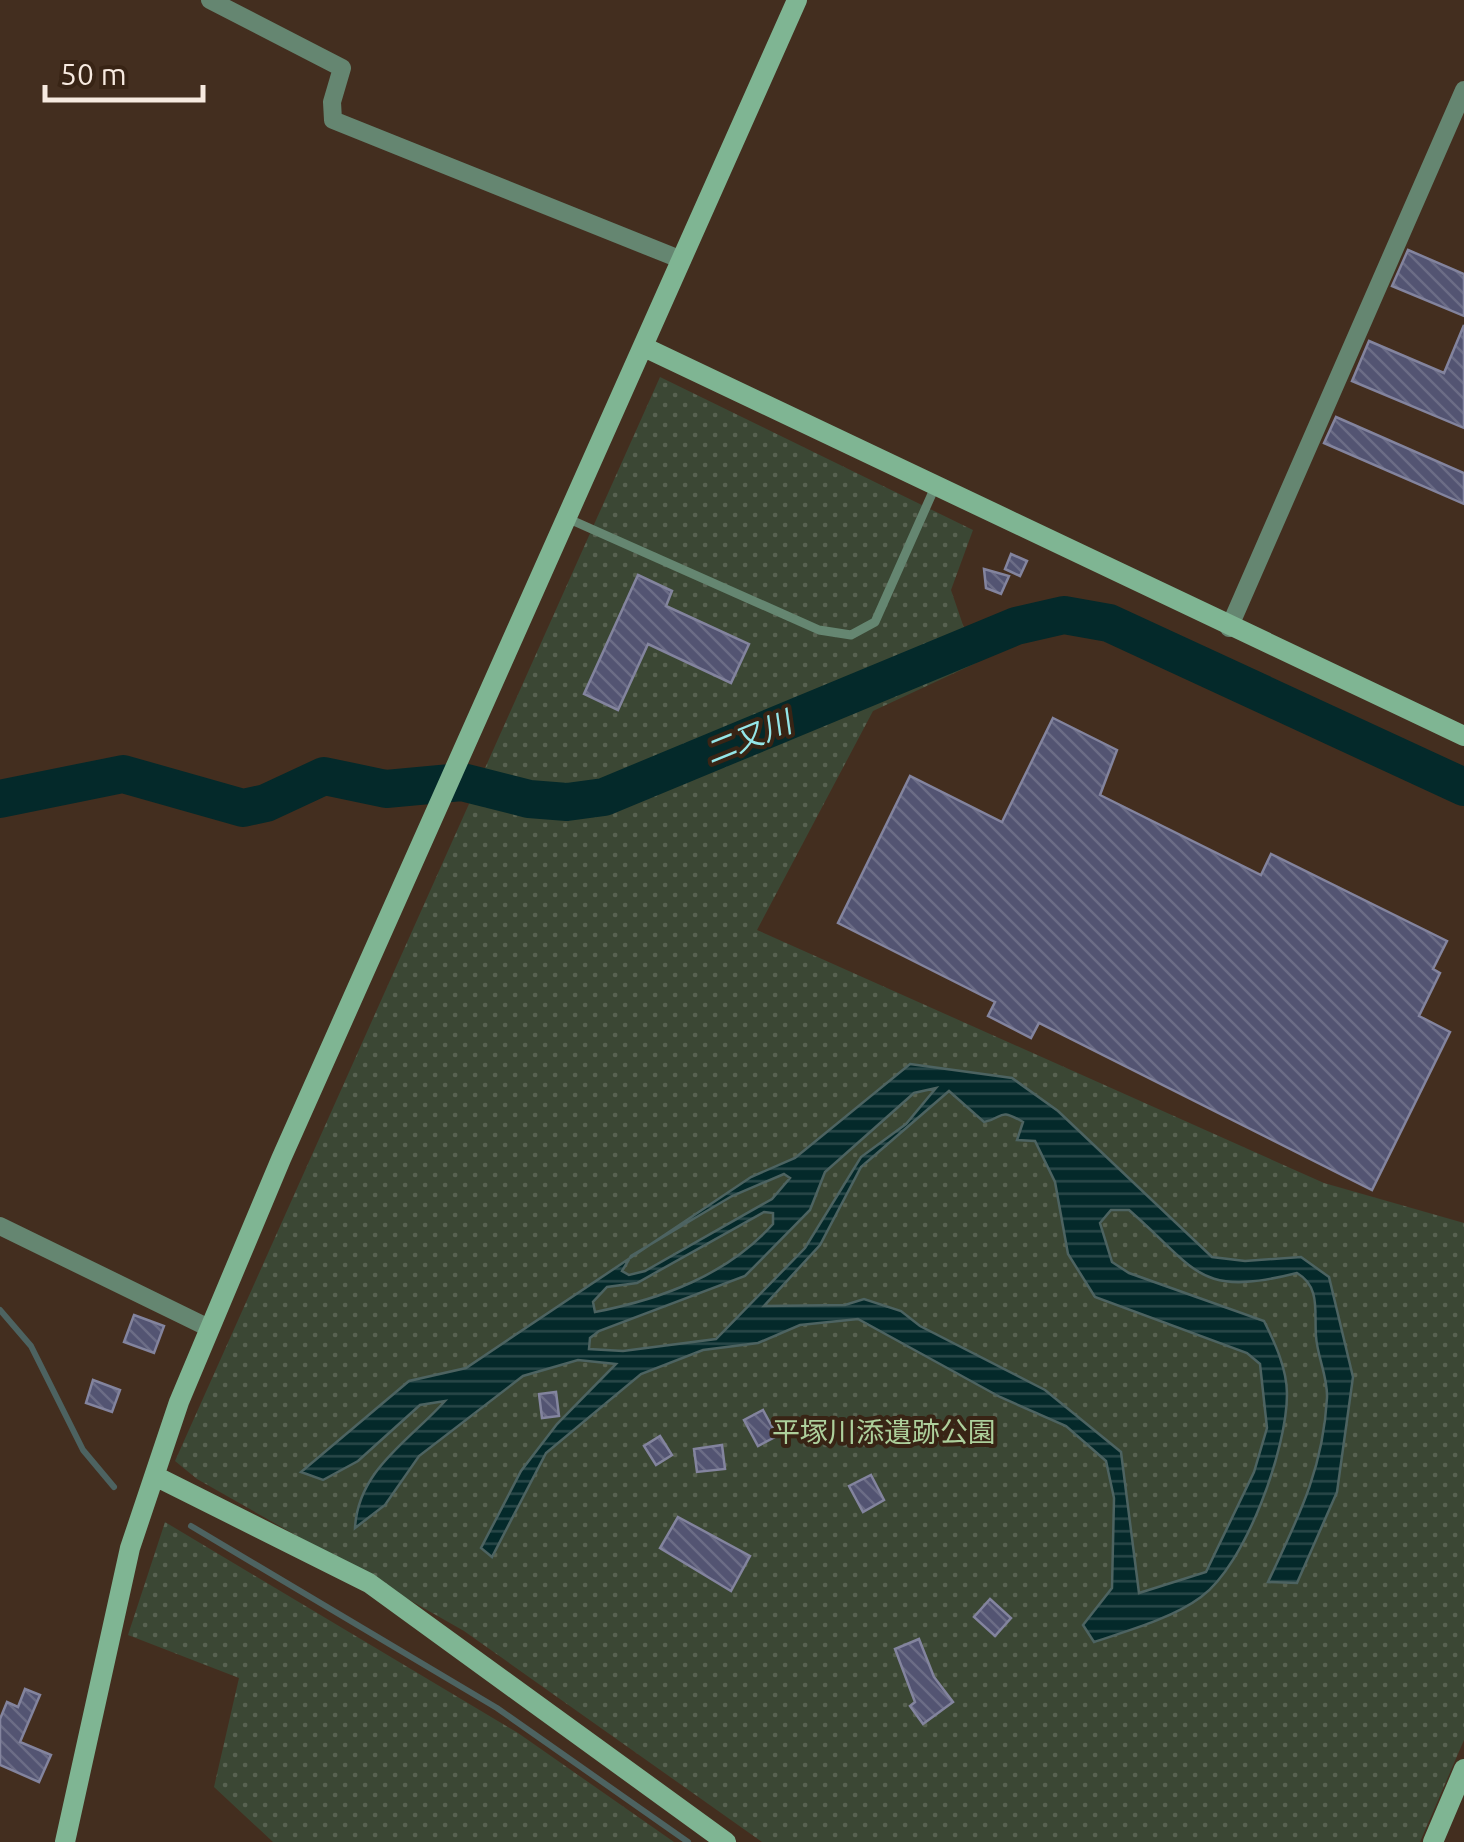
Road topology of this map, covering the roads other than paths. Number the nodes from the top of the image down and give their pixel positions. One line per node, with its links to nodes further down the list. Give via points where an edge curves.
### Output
1 (210, 0): 4 (street, via 342,68 333,120)
2 (797, 0): 4 (street)
3 (1464, 90): 8 (street)
4 (682, 260): 5 (street)
5 (646, 348): 6 (street); 7 (street)
6 (935, 487): 7 (lane, via 875,622 851,635 819,630); 8 (street)
7 (569, 519): 11 (street)
8 (1229, 628): 9 (street)
9 (1464, 736)
10 (0, 1226): 11 (street)
11 (209, 1328): 12 (street)
12 (155, 1476): 14 (street, via 130,1548); 15 (street, via 369,1583)
13 (1464, 1769): 16 (street)
14 (65, 1842)
15 (726, 1842)
16 (1432, 1842)

